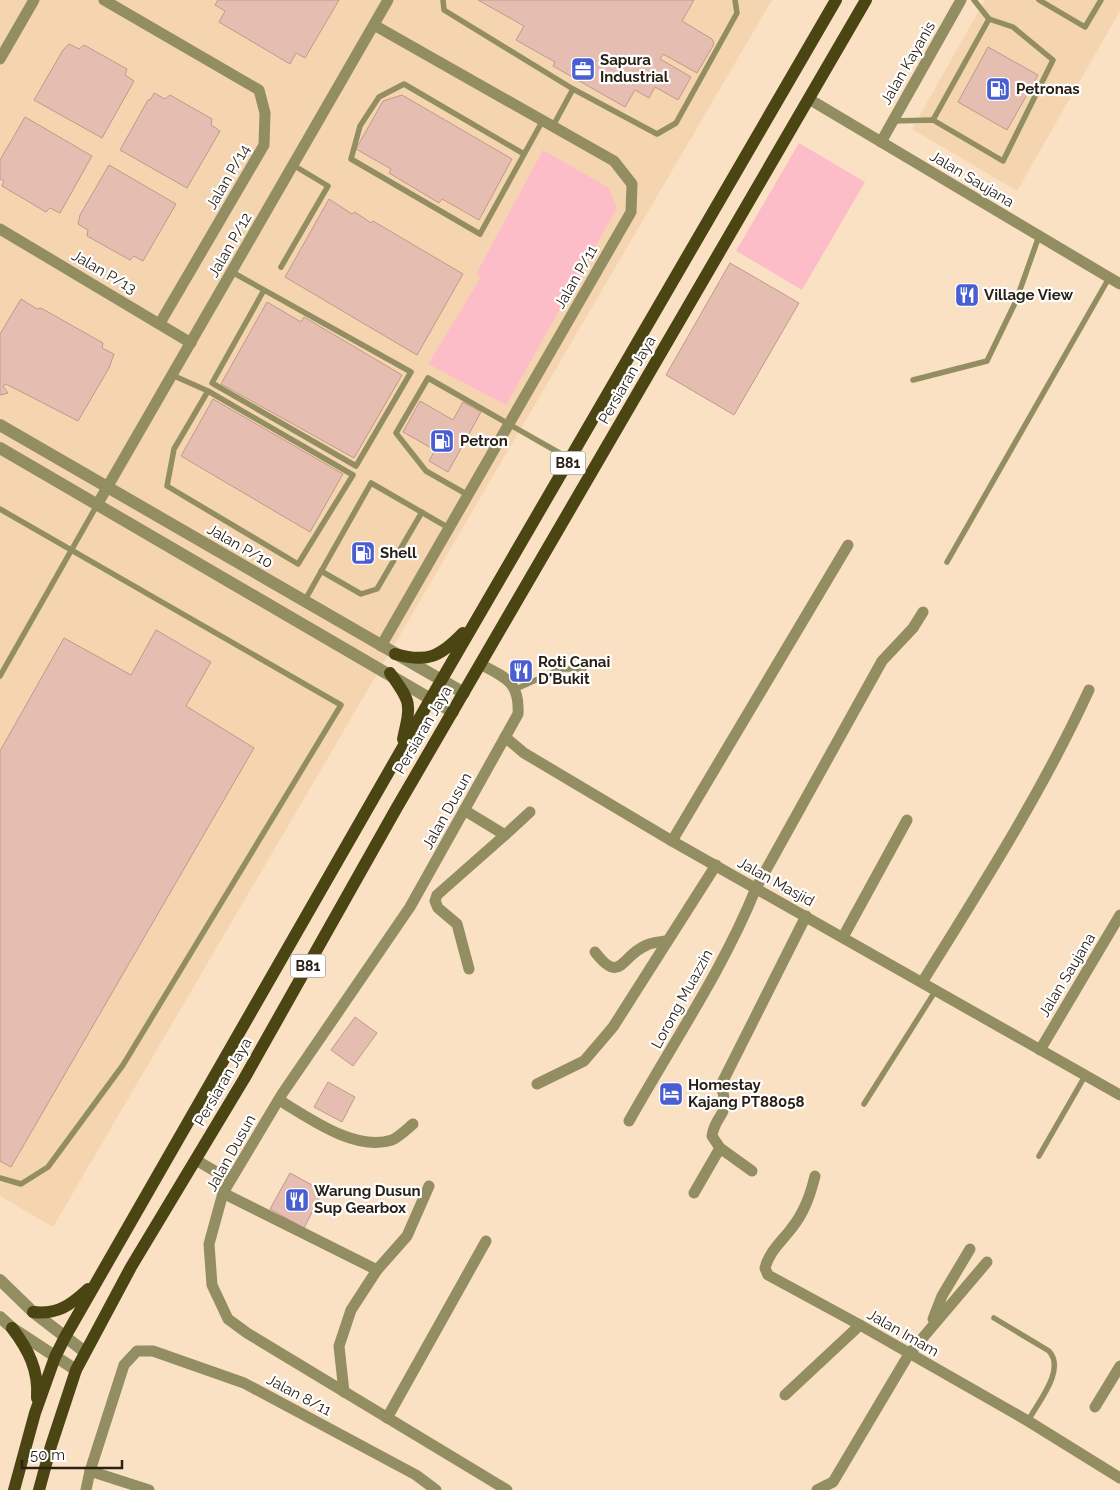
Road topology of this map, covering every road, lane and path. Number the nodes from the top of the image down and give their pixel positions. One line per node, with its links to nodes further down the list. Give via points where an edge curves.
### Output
1 (34, 0): 14 (street)
2 (104, 0): 31 (street, Jalan P/14, via 258,90 265,113 264,145)
3 (388, 0): 13 (street, Jalan P/12)
4 (443, 0): 15 (lane, via 444,10)
5 (736, 0): 15 (lane, via 737,12 676,123 657,134)
6 (836, 0): 39 (main road, Persiaran Jaya / B81)
7 (866, 0): 16 (main road, Persiaran Jaya / B81)
8 (961, 0): 19 (street, Jalan Kayanis)
9 (974, 0): 12 (lane)
10 (1039, 0): 11 (lane, via 1086,27)
11 (1101, 0)
12 (989, 19): 18 (lane); 18 (lane, via 1013,27 1053,60 1003,161)
13 (374, 25): 17 (street, Jalan P/11); 23 (street, Jalan P/12)
14 (0, 59)
15 (573, 89): 20 (lane)
16 (809, 99): 21 (street, Jalan Saujana); 55 (main road, Persiaran Jaya / B81)
17 (543, 120): 20 (street, Jalan P/11); 22 (lane)
18 (934, 120): 19 (lane)
19 (892, 121): 21 (street, Jalan Kayanis)
20 (553, 126): 36 (street, Jalan P/11, via 614,161 632,184 631,212)
21 (880, 142): 25 (street, Jalan Saujana)
22 (524, 154): 22 (lane, via 480,234 351,159 360,126 379,97 404,84)
23 (294, 166): 26 (lane, via 328,186); 27 (street, Jalan P/12)
24 (0, 229): 31 (street, Jalan P/13)
25 (1039, 236): 28 (street, Jalan Saujana); 34 (lane, via 1016,302 987,361)
26 (281, 267)
27 (232, 272): 30 (lane); 32 (street, Jalan P/12)
28 (1109, 278): 29 (street, Jalan Saujana); 48 (lane)
29 (1120, 284)
30 (264, 290): 30 (lane, via 411,372 356,466 212,383)
31 (160, 323): 32 (street, Jalan P/13)
32 (191, 343): 33 (street, Jalan P/12)
33 (172, 375): 35 (lane); 40 (street, Jalan P/12)
34 (913, 380)
35 (208, 390): 35 (lane, via 353,475 298,564 167,486 174,450)
36 (509, 424): 39 (lane); 41 (street, Jalan P/11); 41 (lane, via 428,378 396,433 426,471)
37 (0, 425): 40 (street, Jalan P/10)
38 (0, 448): 42 (street)
39 (570, 459): 52 (main road, Persiaran Jaya / B81)
40 (108, 488): 42 (street, Jalan P/12); 50 (street, Jalan P/10)
41 (468, 495): 45 (street, Jalan P/11)
42 (97, 505): 47 (lane); 57 (street)
43 (0, 509): 47 (lane)
44 (422, 512): 45 (lane); 49 (lane, via 377,589 361,594); 49 (lane, via 371,483)
45 (449, 528): 53 (street, Jalan P/11)
46 (848, 545): 71 (street)
47 (70, 550): 58 (lane); 95 (lane, via 341,706 124,1065 48,1167 22,1184)
48 (947, 562)
49 (322, 571): 50 (lane)
50 (304, 602): 53 (street, Jalan P/10)
51 (923, 612): 73 (street, Lorong Muazzin, via 913,628 882,661)
52 (477, 619): 54 (main road, via 448,649 436,656 420,659); 59 (main road, Persiaran Jaya / B81)
53 (381, 646): 54 (street, Jalan P/10)
54 (395, 654): 59 (street, Jalan P/10)
55 (480, 664): 60 (street, via 509,680); 62 (main road, Persiaran Jaya / B81)
56 (584, 669): 60 (lane, via 560,669)
57 (390, 673): 63 (street); 66 (main road, via 410,709)
58 (0, 676)
59 (441, 680): 62 (street, Jalan P/10); 63 (main road, Persiaran Jaya / B81)
60 (516, 689): 65 (street, via 518,714)
61 (1089, 690): 80 (street, via 1012,839)
62 (464, 693): 64 (main road, Persiaran Jaya / B81)
63 (431, 698): 64 (street); 66 (main road, Persiaran Jaya / B81)
64 (453, 712): 92 (main road, Persiaran Jaya / B81)
65 (505, 737): 67 (street, Jalan Dusun); 71 (street, Jalan Masjid, via 524,753)
66 (401, 751): 104 (main road, Persiaran Jaya / B81)
67 (464, 810): 70 (street); 86 (street, Jalan Dusun, via 410,907)
68 (530, 812): 70 (street)
69 (907, 820): 76 (street)
70 (505, 835): 79 (street, via 437,895 435,902 457,924)
71 (672, 841): 72 (street, Jalan Masjid)
72 (716, 865): 73 (street, Jalan Masjid); 77 (street)
73 (756, 888): 75 (street, Jalan Masjid); 88 (street, Lorong Muazzin, via 743,921)
74 (1120, 915): 82 (street, Jalan Saujana)
75 (806, 916): 76 (street, Jalan Masjid); 90 (street, via 721,1085 725,1108 712,1136)
76 (843, 937): 80 (street, Jalan Masjid)
77 (666, 941): 78 (street, via 647,945 621,967 612,968 604,964); 84 (street, via 613,1027 584,1061)
78 (595, 952)
79 (469, 968)
80 (923, 981): 81 (street, Jalan Masjid)
81 (936, 990): 82 (street, Jalan Masjid); 87 (lane)
82 (1040, 1050): 83 (street, Jalan Masjid)
83 (1085, 1076): 85 (street, Jalan Masjid); 91 (lane)
84 (537, 1084)
85 (1120, 1096)
86 (279, 1100): 89 (street, via 334,1133 371,1142 392,1140); 96 (street, Jalan Dusun)
87 (864, 1104)
88 (629, 1121)
89 (413, 1124)
90 (720, 1148): 93 (street); 99 (street)
91 (1039, 1156)
92 (196, 1160): 96 (street); 113 (main road, Persiaran Jaya / B81, via 149,1236)
93 (752, 1171)
94 (815, 1176): 109 (street, Jalan Imam, via 803,1212 773,1250 765,1268 768,1275 780,1283)
95 (0, 1178)
96 (230, 1180): 98 (street, Jalan Dusun)
97 (429, 1186): 103 (street, via 407,1236)
98 (223, 1193): 103 (street); 118 (street, Jalan Dusun, via 210,1244 209,1264 212,1284 228,1318)
99 (694, 1193)
100 (486, 1242): 122 (street)
101 (970, 1249): 111 (street, via 942,1296)
102 (987, 1262): 111 (street)
103 (377, 1270): 118 (street, via 351,1310 339,1346)
104 (98, 1278): 106 (main road, via 67,1307 53,1312); 112 (main road, Persiaran Jaya / B81)
105 (0, 1280): 106 (street)
106 (33, 1312): 112 (street)
107 (0, 1317): 110 (street)
108 (994, 1318): 123 (lane, via 1049,1350 1055,1358 1051,1378)
109 (860, 1325): 114 (street, Jalan Imam); 119 (street)
110 (12, 1328): 115 (street); 121 (main road, via 29,1352 35,1371)
111 (930, 1328): 114 (street)
112 (65, 1337): 113 (street); 115 (main road, Persiaran Jaya / B81)
113 (85, 1352): 117 (main road, Persiaran Jaya / B81)
114 (909, 1354): 123 (street, Jalan Imam); 132 (street, via 833,1482)
115 (55, 1357): 117 (street); 121 (main road, Persiaran Jaya / B81)
116 (1120, 1366): 120 (street)
117 (76, 1370): 127 (main road, Persiaran Jaya / B81)
118 (344, 1392): 122 (street, Jalan Dusun)
119 (785, 1395)
120 (1096, 1407)
121 (35, 1413): 126 (main road, Persiaran Jaya / B81)
122 (387, 1418): 131 (street, Jalan Dusun)
123 (1028, 1421): 125 (street, Jalan Imam)
124 (90, 1471): 128 (street); 129 (street); 130 (street, Jalan 8/11, via 124,1365 137,1351 153,1351 244,1383 416,1474)
125 (1120, 1478)
126 (14, 1490)
127 (39, 1490)
128 (86, 1490)
129 (149, 1490)
130 (436, 1490)
131 (507, 1490)
132 (817, 1490)

